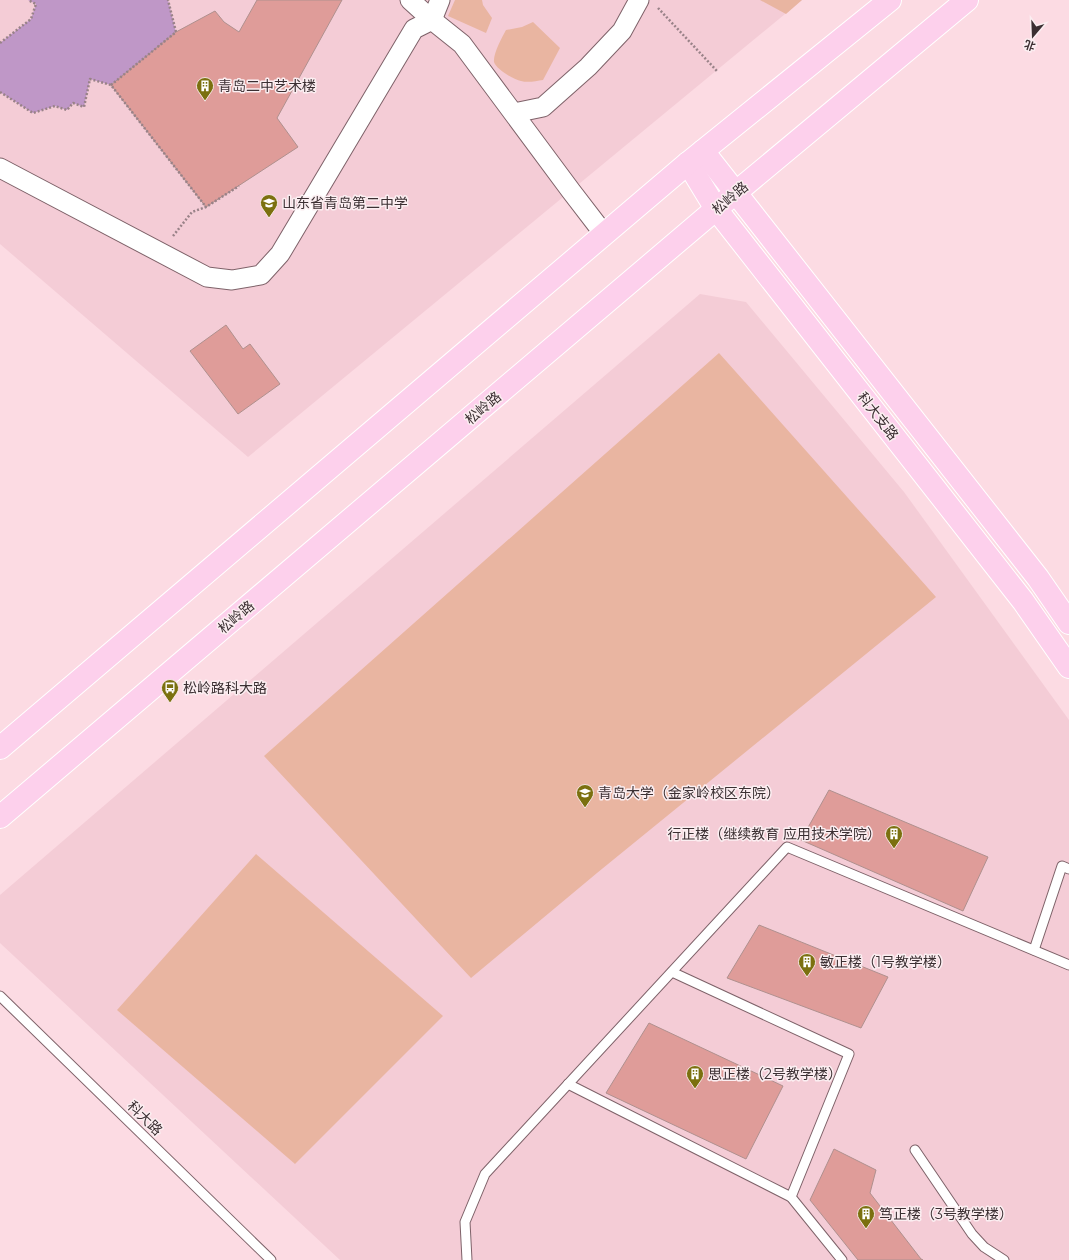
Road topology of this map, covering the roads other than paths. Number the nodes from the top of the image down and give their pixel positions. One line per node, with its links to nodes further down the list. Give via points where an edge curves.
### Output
1 (410, 0): 6 (street)
2 (440, 0): 6 (street)
3 (890, 0): 8 (main road)
4 (967, 0): 10 (main road, 松岭路)
5 (648, 3): 7 (street, via 588,68 543,107)
6 (432, 20): 7 (street, via 462,44); 9 (street, via 414,29 280,254 261,275 232,280 207,277)
7 (514, 113): 12 (street)
8 (695, 157): 10 (main road, 科大支路); 11 (main road, 科大支路); 12 (main road)
9 (0, 168)
10 (737, 193): 11 (main road, 松岭路); 13 (main road, 科大支路, via 1038,578)
11 (716, 209): 14 (main road, 科大支路, via 1024,601); 16 (main road, 松岭路)
12 (604, 234): 15 (main road)
13 (1069, 623)
14 (1069, 668)
15 (0, 748)
16 (0, 818)
17 (1069, 869): 18 (lane, via 1062,866)
18 (1034, 950): 19 (lane); 20 (lane, via 787,847)
19 (1069, 965)
20 (672, 972): 22 (lane); 24 (lane, via 849,1054)
21 (0, 996): 25 (lane, 科大路)
22 (568, 1084): 24 (lane); 26 (lane, via 486,1174 465,1222)
23 (915, 1150): 28 (lane, via 972,1234 984,1247)
24 (791, 1197): 27 (lane)
25 (271, 1260)
26 (467, 1260)
27 (842, 1260)
28 (1004, 1260)

